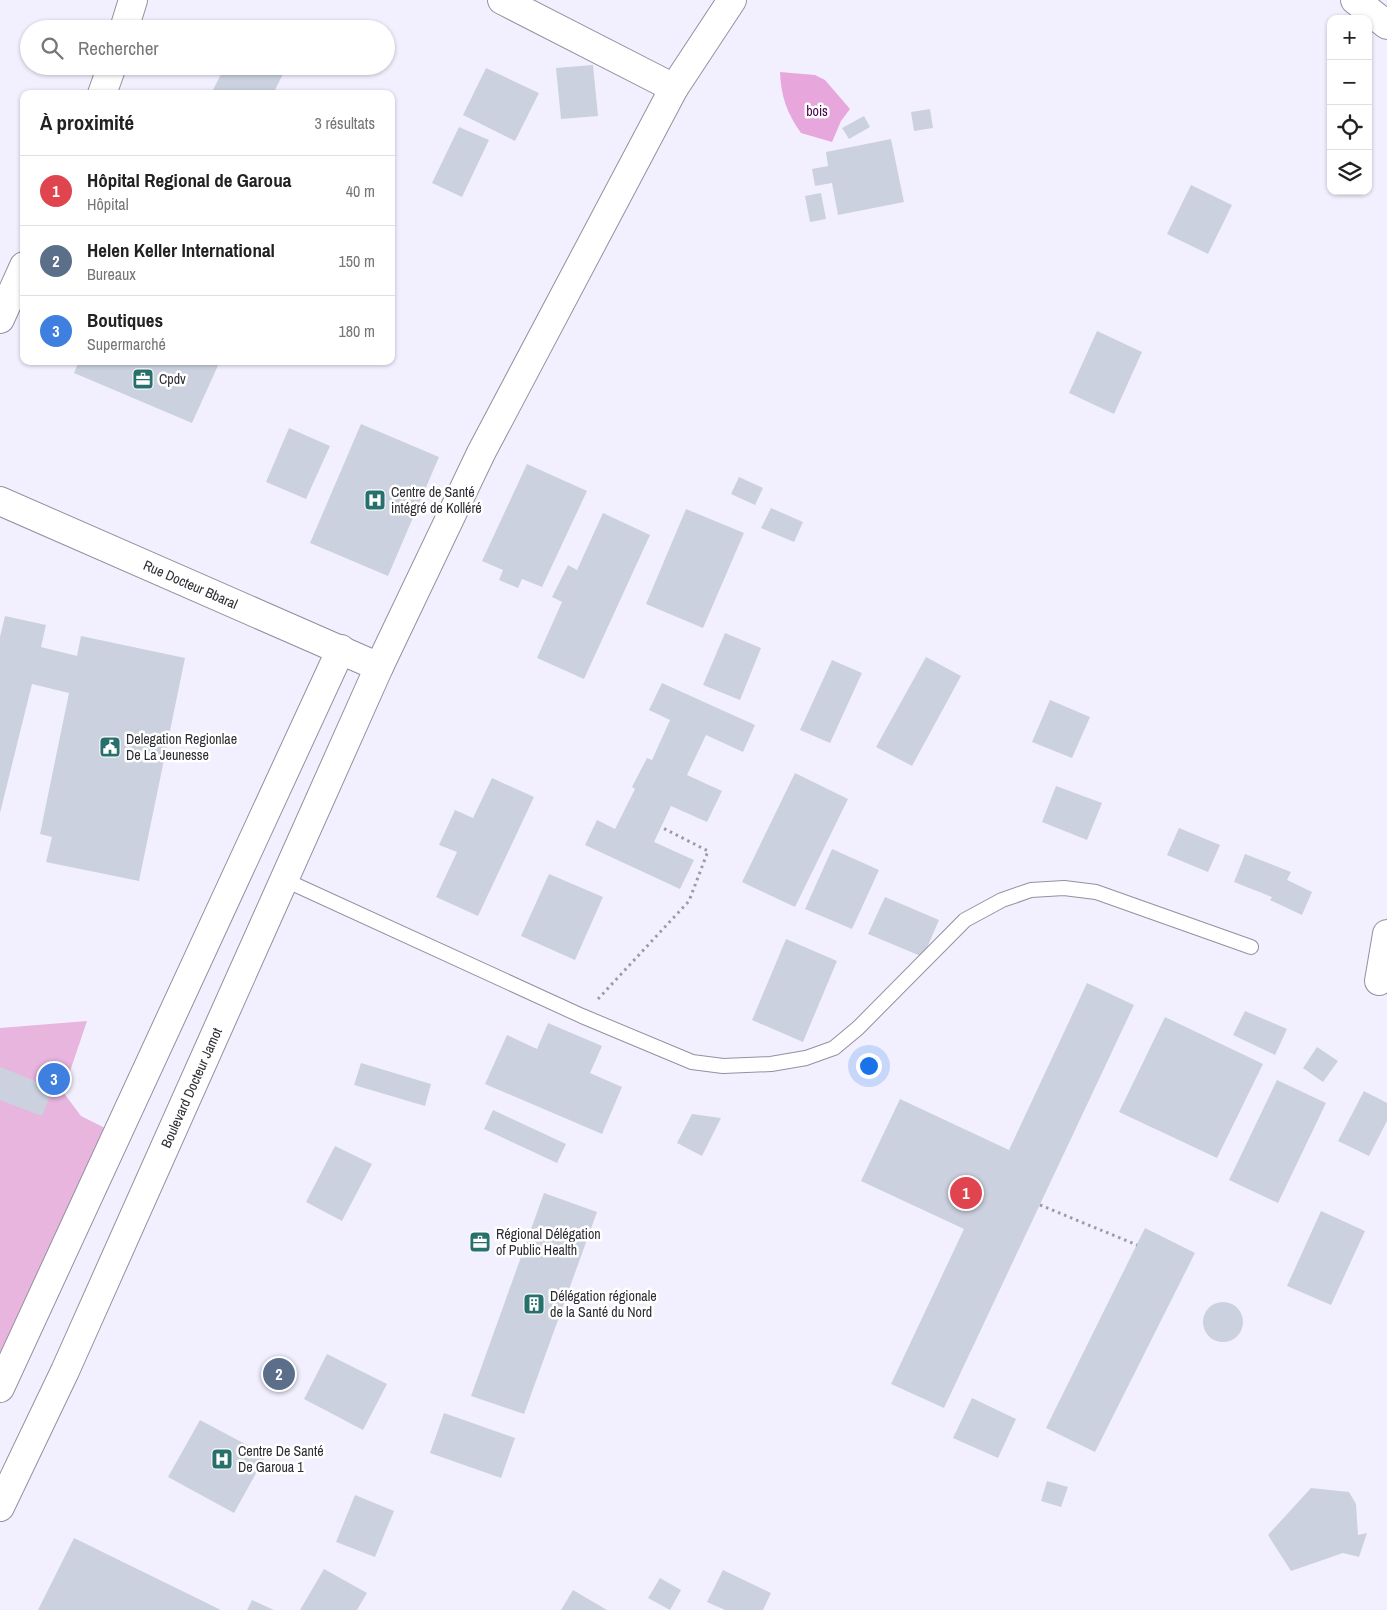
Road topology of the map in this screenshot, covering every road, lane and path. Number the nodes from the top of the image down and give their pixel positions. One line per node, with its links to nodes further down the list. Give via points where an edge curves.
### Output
1 (133, 0): 5 (street)
2 (502, 0): 8 (street)
3 (732, 0): 8 (street, Boulevard Docteur Jamot)
4 (1355, 0): 6 (street)
5 (127, 20)
6 (1387, 25)
7 (109, 75): 9 (street)
8 (674, 88): 14 (street, Boulevard Docteur Jamot, via 481,453)
9 (103, 90)
10 (20, 275): 11 (street)
11 (0, 319)
12 (0, 501): 13 (street, Rue Docteur Bbaral)
13 (341, 649): 14 (street, Rue Docteur Bbaral); 23 (street)
14 (379, 667): 16 (street, Boulevard Docteur Jamot)
15 (661, 828): 20 (path, via 708,852 689,901)
16 (285, 880): 20 (lane); 24 (street, Boulevard Docteur Jamot)
17 (1387, 934): 19 (street)
18 (1251, 947): 20 (lane, via 1096,892 1064,888 1031,890 1002,900 965,920 858,1028 834,1048 806,1058 772,1064 723,1066 692,1062)
19 (1379, 981)
20 (582, 1016)
21 (1040, 1205): 22 (path)
22 (1137, 1245)
23 (0, 1388)
24 (0, 1508)

